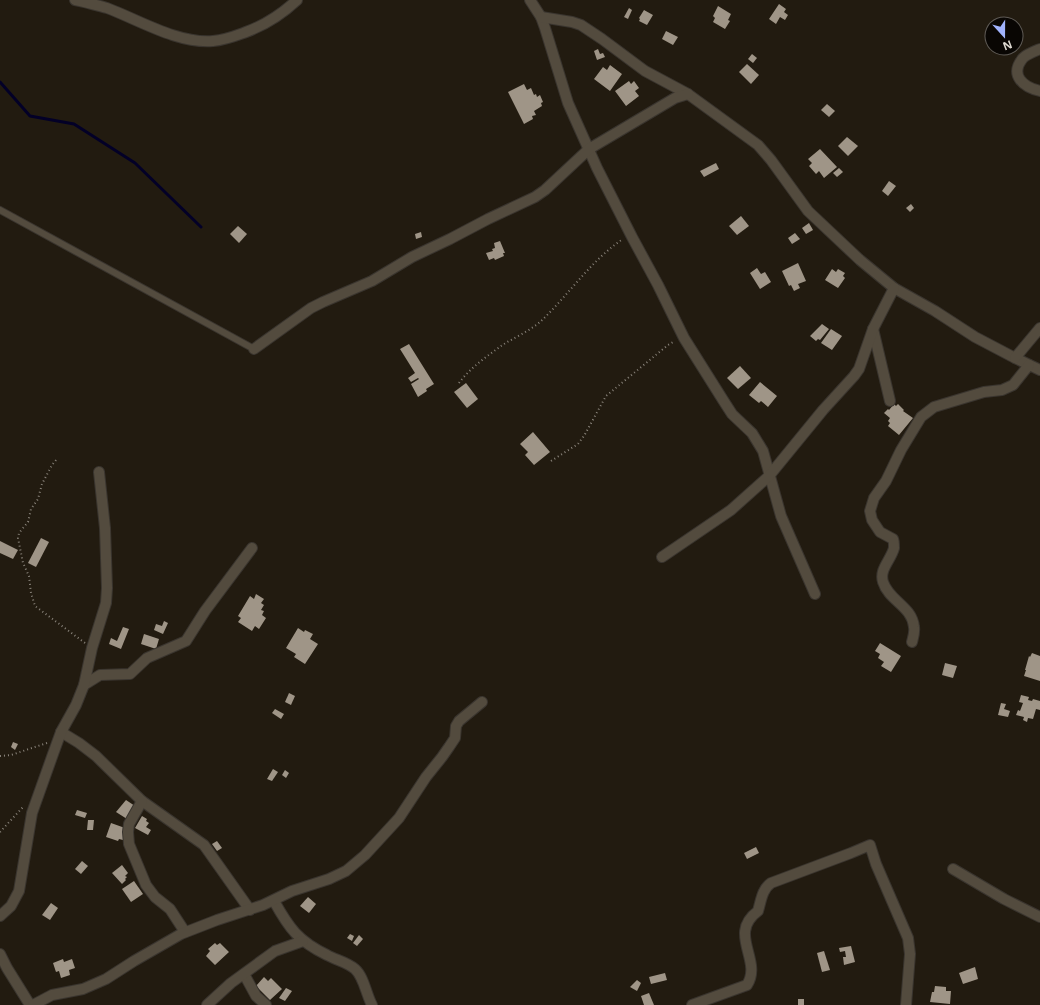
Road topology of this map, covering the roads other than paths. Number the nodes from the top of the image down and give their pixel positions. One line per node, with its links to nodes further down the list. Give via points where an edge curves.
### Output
1 (75, 0): 2 (street, via 107,8 163,32 196,41 214,41 231,38 270,21)
2 (296, 0)
3 (530, 0): 4 (street)
4 (541, 17): 7 (street, via 581,25 645,71); 8 (street, via 568,103)
5 (1040, 49): 6 (street, via 1024,57 1017,68 1018,77 1024,85)
6 (1040, 91)
7 (688, 94): 8 (street, via 675,98); 10 (street, via 758,145 808,211)
8 (589, 149): 13 (street, via 535,197 412,258 372,281 311,308); 19 (street, via 684,338 729,409 758,441)
9 (0, 210): 13 (lane)
10 (894, 288): 12 (street); 14 (street)
11 (1040, 328): 14 (street)
12 (873, 330): 17 (street); 19 (street, via 859,369)
13 (254, 349)
14 (1015, 358): 15 (street)
15 (1029, 365): 16 (street); 23 (street, via 1013,385 934,407 921,417 874,498 870,511 872,520 880,532 893,539 894,547 883,569 883,582 890,594 911,615 914,627)
16 (1040, 370)
17 (890, 401)
18 (99, 472): 24 (street, via 105,528 106,596)
19 (770, 476): 21 (street, via 731,510); 22 (street, via 781,516)
20 (252, 548): 24 (street, via 185,642 147,658 130,674 100,676)
21 (662, 557)
22 (815, 594)
23 (912, 642)
24 (84, 685): 26 (street)
25 (482, 702): 29 (street, via 459,720 454,738 442,757 399,818 365,855 340,875 292,891)
26 (60, 736): 27 (street, via 79,743 96,756); 31 (street, via 32,813 19,891 11,906)
27 (142, 800): 30 (street, via 204,845); 33 (street, via 129,824 129,844 146,885 155,897 170,909)
28 (952, 869): 32 (street)
29 (274, 901): 30 (street); 34 (street, via 292,931)
30 (250, 910): 33 (street)
31 (0, 916)
32 (1040, 917)
33 (185, 932): 37 (street, via 97,984 52,995)
34 (303, 941): 36 (street, via 274,951); 40 (street, via 354,969 363,982)
35 (0, 954): 37 (street)
36 (244, 974): 38 (street); 39 (street, via 256,996)
37 (32, 1005)
38 (207, 1005)
39 (266, 1005)
40 (372, 1005)
41 (692, 1005): 42 (street, via 747,985 751,979 752,971 745,940 746,927 750,918 758,911 767,886 870,845 908,938 910,954)
42 (906, 1005)

